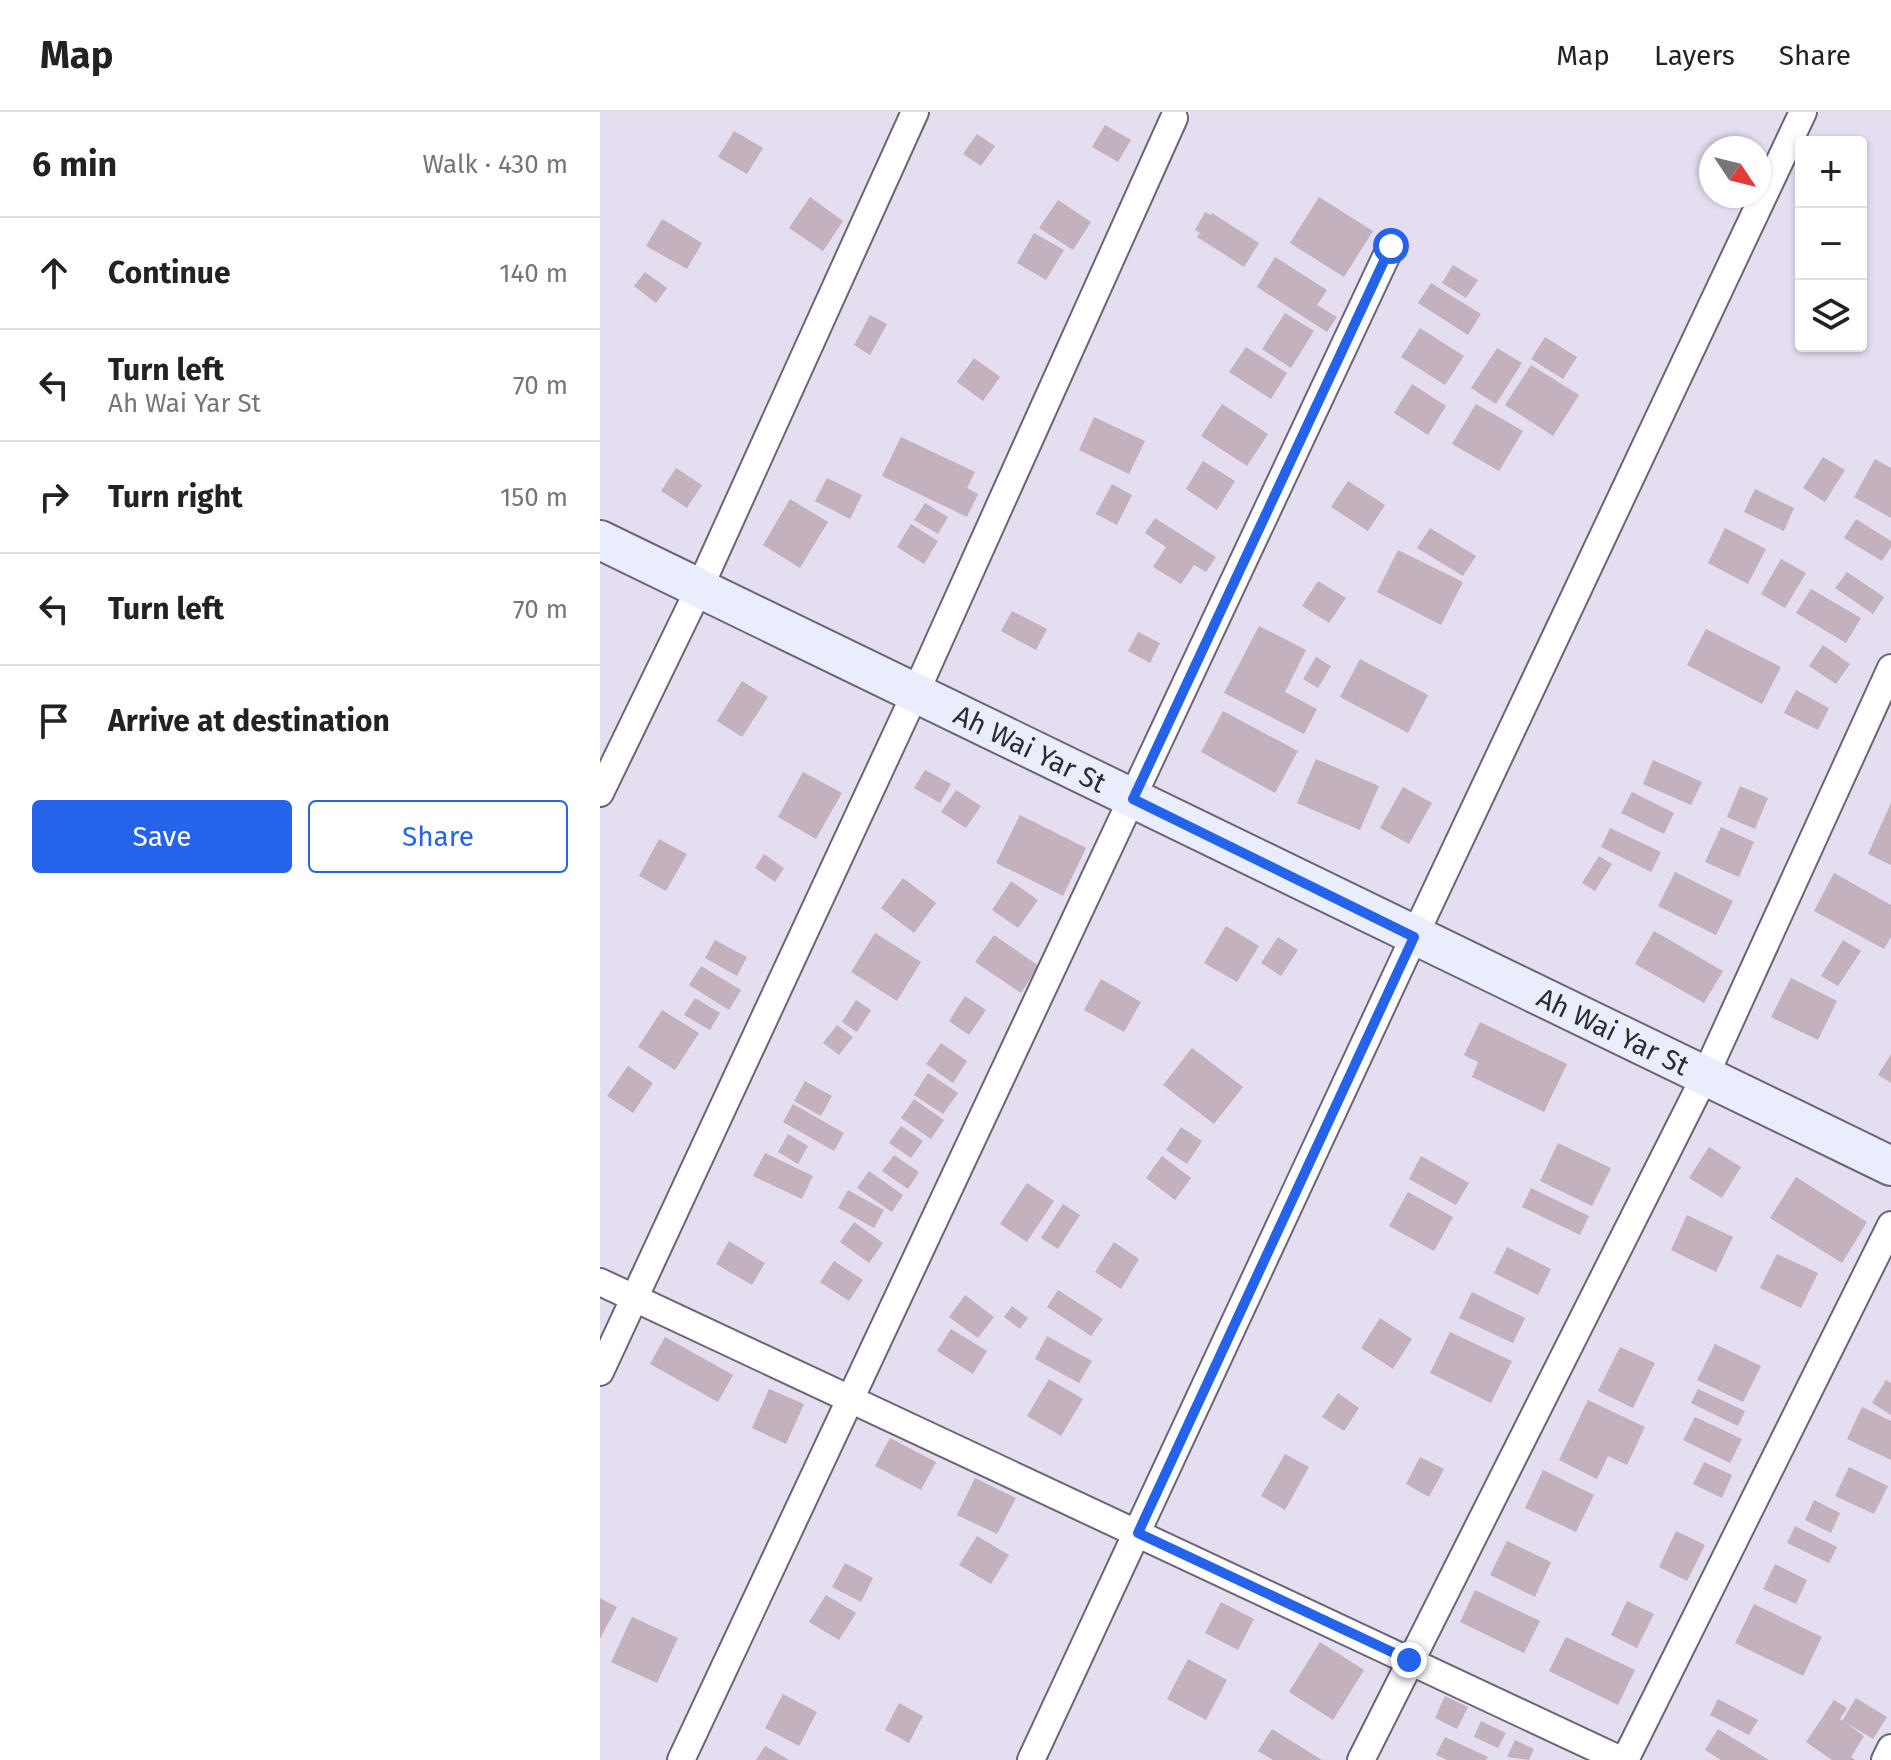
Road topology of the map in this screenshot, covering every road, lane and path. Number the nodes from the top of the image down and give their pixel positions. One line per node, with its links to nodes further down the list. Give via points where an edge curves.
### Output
1 (915, 112): 6 (street)
2 (1803, 112): 11 (street)
3 (1174, 118): 8 (street)
4 (1391, 246): 10 (street)
5 (600, 540): 6 (street, Ah Wai Yar St)
6 (699, 589): 8 (street, Ah Wai Yar St); 9 (street)
7 (1891, 668): 12 (street)
8 (915, 694): 10 (street, Ah Wai Yar St); 16 (street)
9 (600, 793)
10 (1133, 799): 11 (street, Ah Wai Yar St); 18 (street)
11 (1414, 937): 12 (street, Ah Wai Yar St); 19 (street)
12 (1705, 1076): 13 (street, Ah Wai Yar St); 20 (street)
13 (1891, 1166)
14 (1891, 1225): 25 (street)
15 (600, 1282): 16 (street)
16 (634, 1298): 17 (street); 18 (street)
17 (600, 1372)
18 (850, 1399): 19 (street); 22 (street)
19 (1138, 1533): 20 (street); 23 (street)
20 (1409, 1660): 24 (street); 25 (street)
21 (1891, 1748): 26 (street)
22 (681, 1760)
23 (1031, 1760)
24 (1361, 1760)
25 (1623, 1760)
26 (1885, 1760)

